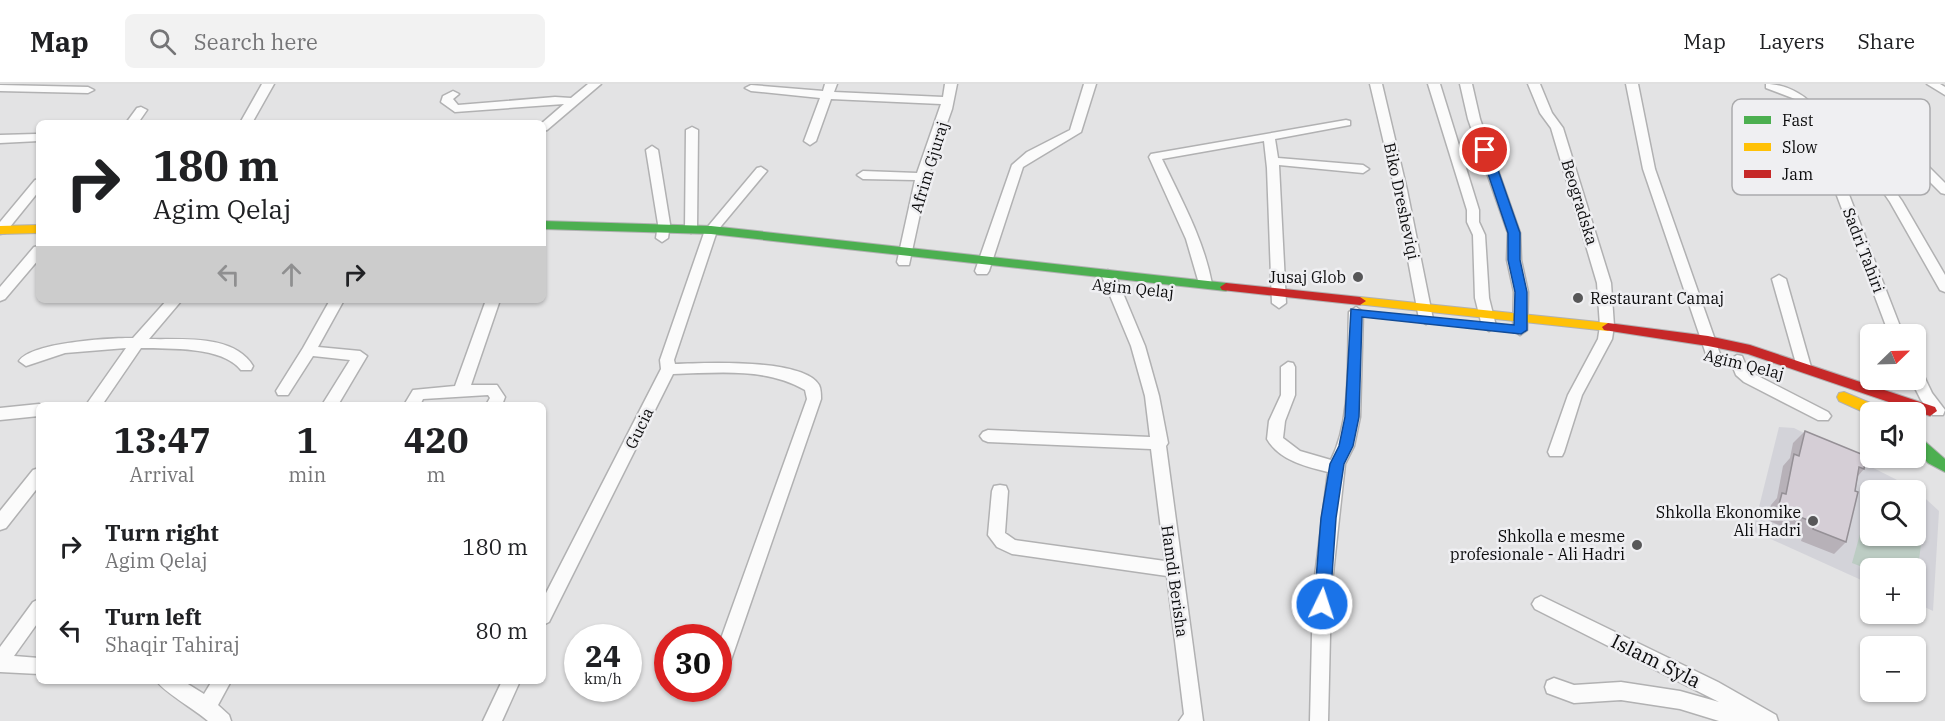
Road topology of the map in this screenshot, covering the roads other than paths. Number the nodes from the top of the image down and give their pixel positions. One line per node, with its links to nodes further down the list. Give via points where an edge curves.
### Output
1 (268, 84): 23 (street)
2 (595, 84): 20 (street)
3 (951, 84): 19 (street, Afrim Gjuraj)
4 (1090, 84): 53 (street, via 1075,132 1018,165)
5 (1376, 84): 64 (street, Biko Dresheviqi)
6 (1434, 84): 65 (street, via 1479,235)
7 (1466, 84): 66 (street, via 1474,119 1514,233)
8 (1534, 84): 68 (street, Beogradska, via 1557,128 1581,201 1604,283)
9 (1632, 84): 70 (street, via 1649,169)
10 (1933, 84): 16 (street)
11 (1770, 86): 18 (street, Sadri Tahiri)
12 (0, 88): 14 (street)
13 (751, 88): 15 (street)
14 (88, 90)
15 (828, 90): 19 (street); 30 (street)
16 (1945, 92)
17 (453, 94): 20 (street, via 447,102 455,109 555,100)
18 (1801, 99)
19 (948, 101): 37 (street, Afrim Gjuraj)
20 (574, 102): 25 (street)
21 (141, 110): 22 (street)
22 (134, 120)
23 (248, 120)
24 (1346, 123): 27 (street)
25 (546, 125)
26 (692, 130): 44 (street)
27 (1269, 136): 32 (street); 56 (street, via 1155,157 1187,229)
28 (36, 138): 29 (street)
29 (0, 140)
30 (810, 141)
31 (652, 150): 46 (street)
32 (1272, 161): 33 (street); 59 (street)
33 (1363, 169)
34 (762, 171): 47 (street)
35 (863, 175): 37 (street)
36 (1930, 175): 39 (street)
37 (922, 177): 52 (street, Afrim Gjuraj)
38 (36, 187): 45 (street)
39 (1945, 190)
40 (1843, 195): 67 (street, Sadri Tahiri)
41 (1892, 195): 57 (street)
42 (546, 225): 46 (main road, Agim Qelaj)
43 (36, 229): 45 (main road)
44 (691, 229): 46 (main road, Agim Qelaj); 47 (main road, Agim Qelaj)
45 (0, 230)
46 (662, 233): 47 (main road, Agim Qelaj); 48 (main road, Agim Qelaj)
47 (710, 234): 52 (main road, Agim Qelaj); 77 (street, Gucia, via 667,360)
48 (546, 235)
49 (0, 239): 50 (main road)
50 (36, 239)
51 (36, 254): 58 (street)
52 (906, 256): 53 (main road, Agim Qelaj)
53 (983, 265): 54 (main road, Agim Qelaj)
54 (1109, 279): 56 (main road, Agim Qelaj); 59 (main road, Agim Qelaj); 91 (street, Hamdi Berisha, via 1143,359)
55 (1779, 279): 76 (street, Agim Qelaj)
56 (1205, 284): 59 (main road, Agim Qelaj)
57 (1945, 287)
58 (0, 296)
59 (1279, 297): 63 (main road, Agim Qelaj); 64 (main road, Agim Qelaj)
60 (172, 303): 69 (street)
61 (335, 303): 71 (street)
62 (492, 303): 80 (street)
63 (1356, 312): 64 (main road, Agim Qelaj); 95 (street, via 1352,417)
64 (1424, 314): 65 (main road, Agim Qelaj)
65 (1487, 320): 66 (main road, Agim Qelaj)
66 (1521, 324): 68 (main road, Agim Qelaj)
67 (1892, 324)
68 (1606, 332): 70 (main road, Agim Qelaj); 93 (street, via 1575,395)
69 (138, 342): 73 (street, via 83,345); 74 (street, via 225,350 239,356); 81 (street)
70 (1711, 347): 72 (main road, Agim Qelaj); 76 (main road, Agim Qelaj)
71 (309, 351): 79 (street); 82 (street, via 360,356)
72 (1737, 360): 85 (main road, Agim Qelaj, via 1801,379); 89 (street, via 1749,378)
73 (26, 361)
74 (246, 366)
75 (1288, 367): 95 (street, via 1288,395 1277,421 1275,439 1294,456)
76 (1804, 367): 87 (main road, Agim Qelaj)
77 (668, 369): 103 (street, Gucia); 104 (street, via 763,371 799,378 812,387 814,399)
78 (1923, 390): 87 (street)
79 (283, 391)
80 (461, 391): 83 (street, via 418,394); 84 (street, via 492,389 498,397)
81 (96, 402)
82 (332, 402)
83 (414, 402)
84 (496, 402)
85 (1860, 405)
86 (36, 410): 88 (street)
87 (1938, 412)
88 (0, 414)
89 (1823, 416)
90 (988, 436): 91 (street)
91 (1160, 443): 100 (street, Hamdi Berisha)
92 (1926, 451): 94 (main road)
93 (1556, 452)
94 (1939, 463): 96 (main road)
95 (1337, 468): 115 (street, via 1322,592)
96 (1945, 473)
97 (36, 478): 99 (street)
98 (1000, 492): 100 (street, via 996,535 1003,543)
99 (0, 524)
100 (1175, 570): 112 (street, Hamdi Berisha)
101 (1541, 604): 117 (street, Islam Syla)
102 (36, 611): 105 (street)
103 (546, 611)
104 (732, 635)
105 (0, 663): 106 (street)
106 (36, 666)
107 (171, 684): 111 (street)
108 (220, 684): 111 (street)
109 (510, 684): 114 (street)
110 (1554, 687): 116 (street, Islam Syla, via 1574,694 1621,691 1680,700)
111 (207, 707): 113 (street)
112 (1191, 720)
113 (222, 721)
114 (492, 721)
115 (1319, 721)
116 (1740, 721)
117 (1769, 721)

